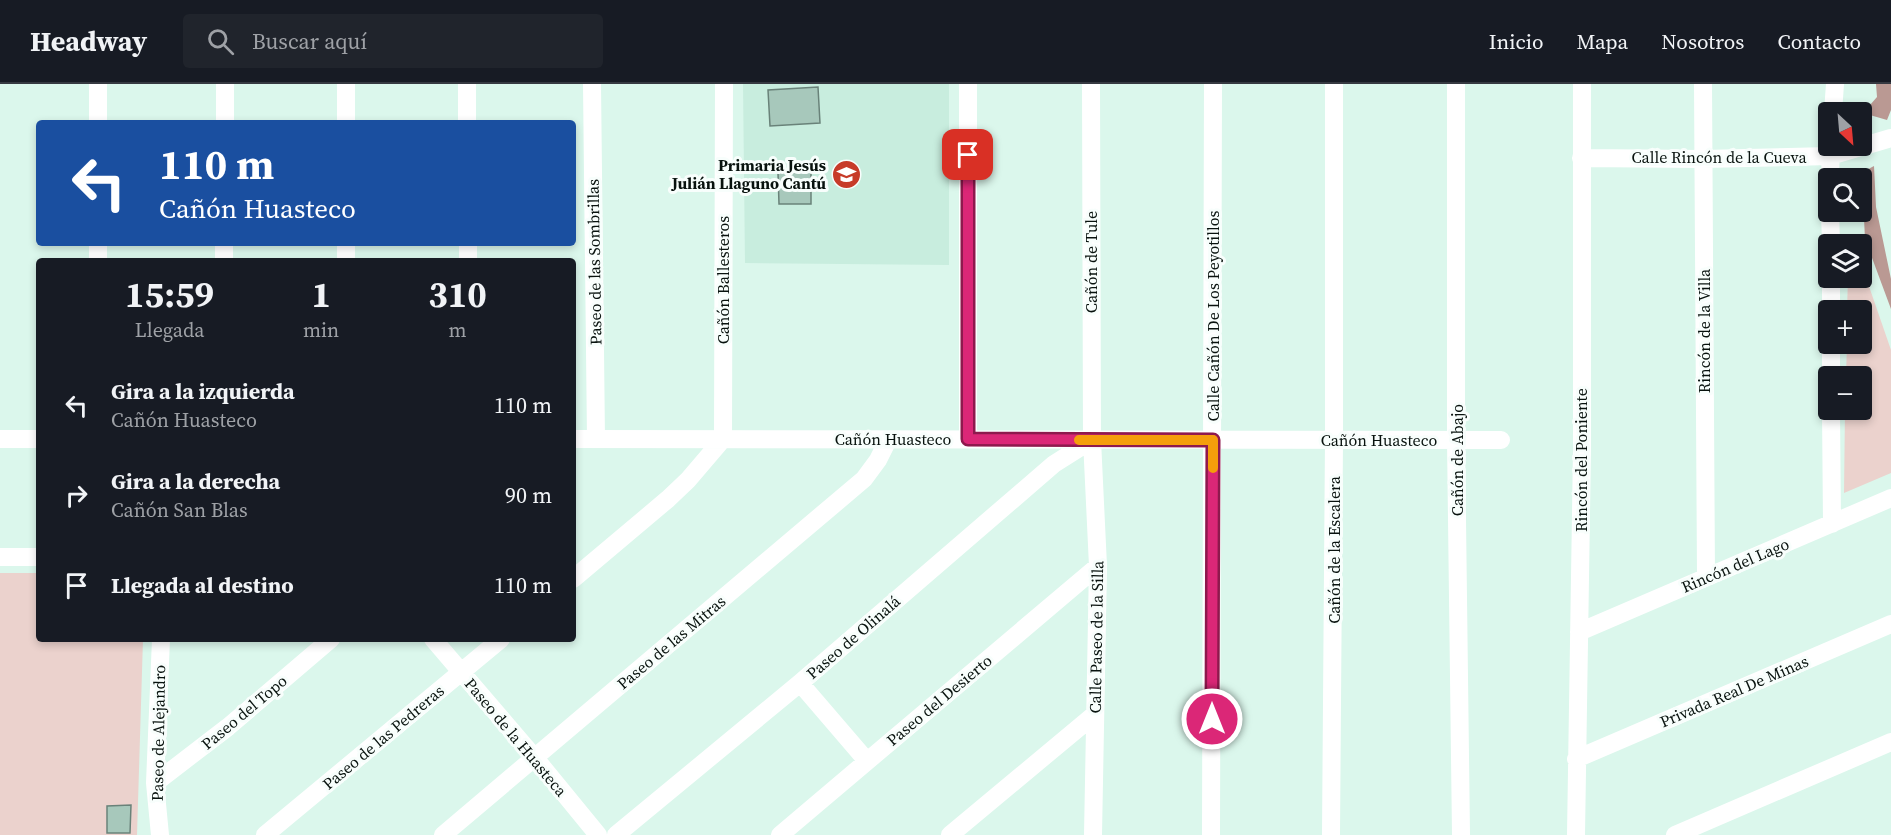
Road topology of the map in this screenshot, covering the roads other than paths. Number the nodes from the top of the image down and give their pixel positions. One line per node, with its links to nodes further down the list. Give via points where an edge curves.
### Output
1 (98, 84): 16 (street)
2 (225, 84): 17 (street)
3 (346, 84): 18 (street)
4 (467, 84): 19 (street)
5 (592, 84): 29 (street, Paseo de las Sombrillas)
6 (724, 84): 30 (street, Cañón Ballesteros)
7 (968, 84): 31 (street)
8 (1091, 84): 33 (street, Cañón de Tule)
9 (1213, 84): 34 (street, Calle Cañón De Los Peyotillos)
10 (1334, 84): 35 (street, Cañón de la Escalera)
11 (1456, 84): 36 (street, Cañón de Abajo)
12 (1582, 84): 23 (street, Rincón del Poniente)
13 (1704, 84): 24 (street, Rincón de la Villa)
14 (1834, 84): 15 (street)
15 (1833, 102)
16 (98, 120)
17 (225, 120)
18 (346, 120)
19 (467, 120)
20 (1891, 138): 21 (street, Calle Rincón de la Cueva)
21 (1872, 142)
22 (1818, 152): 24 (street, Calle Rincón de la Cueva)
23 (1581, 158): 24 (street, Calle Rincón de la Cueva); 46 (street, Rincón del Poniente)
24 (1703, 159): 44 (street, Rincón de la Villa)
25 (1831, 420): 39 (street)
26 (0, 439): 27 (street)
27 (36, 439)
28 (576, 439): 29 (street, Cañón Huasteco)
29 (596, 439): 30 (street, Cañón Huasteco)
30 (723, 439): 32 (street, Cañón Huasteco); 43 (street, via 668,500)
31 (968, 439): 32 (street, Cañón Huasteco); 33 (street, Cañón Huasteco)
32 (888, 440): 55 (street, Paseo de las Mitras, via 864,479)
33 (1092, 440): 34 (street, Cañón Huasteco); 42 (street, Calle Paseo de la Silla); 52 (street, Paseo de Olinalá, via 1054,464)
34 (1213, 440): 35 (street, Cañón Huasteco); 67 (street, Calle Cañón De Los Peyotillos)
35 (1334, 440): 36 (street, Cañón Huasteco); 68 (street, Cañón de la Escalera)
36 (1456, 440): 37 (street, Cañón Huasteco); 69 (street, Cañón de Abajo)
37 (1501, 440)
38 (1891, 498): 39 (street, Rincón del Lago)
39 (1832, 524): 44 (street, Rincón del Lago)
40 (0, 557): 41 (street)
41 (36, 557)
42 (1098, 566): 53 (street, Calle Paseo de la Silla); 57 (street, Paseo del Desierto)
43 (576, 577)
44 (1706, 577): 46 (street, Rincón del Lago)
45 (1891, 624): 56 (street, Privada Real De Minas)
46 (1579, 632): 56 (street, Rincón del Poniente)
47 (161, 642): 58 (street, Paseo de Alejandro)
48 (327, 642): 58 (street, Paseo del Topo)
49 (436, 642): 51 (street, Paseo de la Huasteca)
50 (497, 642): 51 (street, Paseo de las Pedreras)
51 (461, 672): 55 (street, Paseo de la Huasteca); 60 (street, Paseo de las Pedreras)
52 (800, 683): 57 (street); 63 (street, Paseo de Olinalá)
53 (1094, 715): 65 (street); 66 (street, Calle Paseo de la Silla)
54 (1891, 742): 71 (street)
55 (535, 758): 61 (street, Paseo de las Mitras); 62 (street, Paseo de la Huasteca)
56 (1576, 759): 70 (street, Rincón del Poniente)
57 (867, 761): 64 (street, Paseo del Desierto)
58 (155, 783): 59 (street, Paseo de Alejandro)
59 (161, 833)
60 (265, 835)
61 (443, 835)
62 (598, 835)
63 (616, 835)
64 (780, 835)
65 (950, 835)
66 (1093, 835)
67 (1211, 835)
68 (1331, 835)
69 (1461, 835)
70 (1576, 835)
71 (1675, 835)

